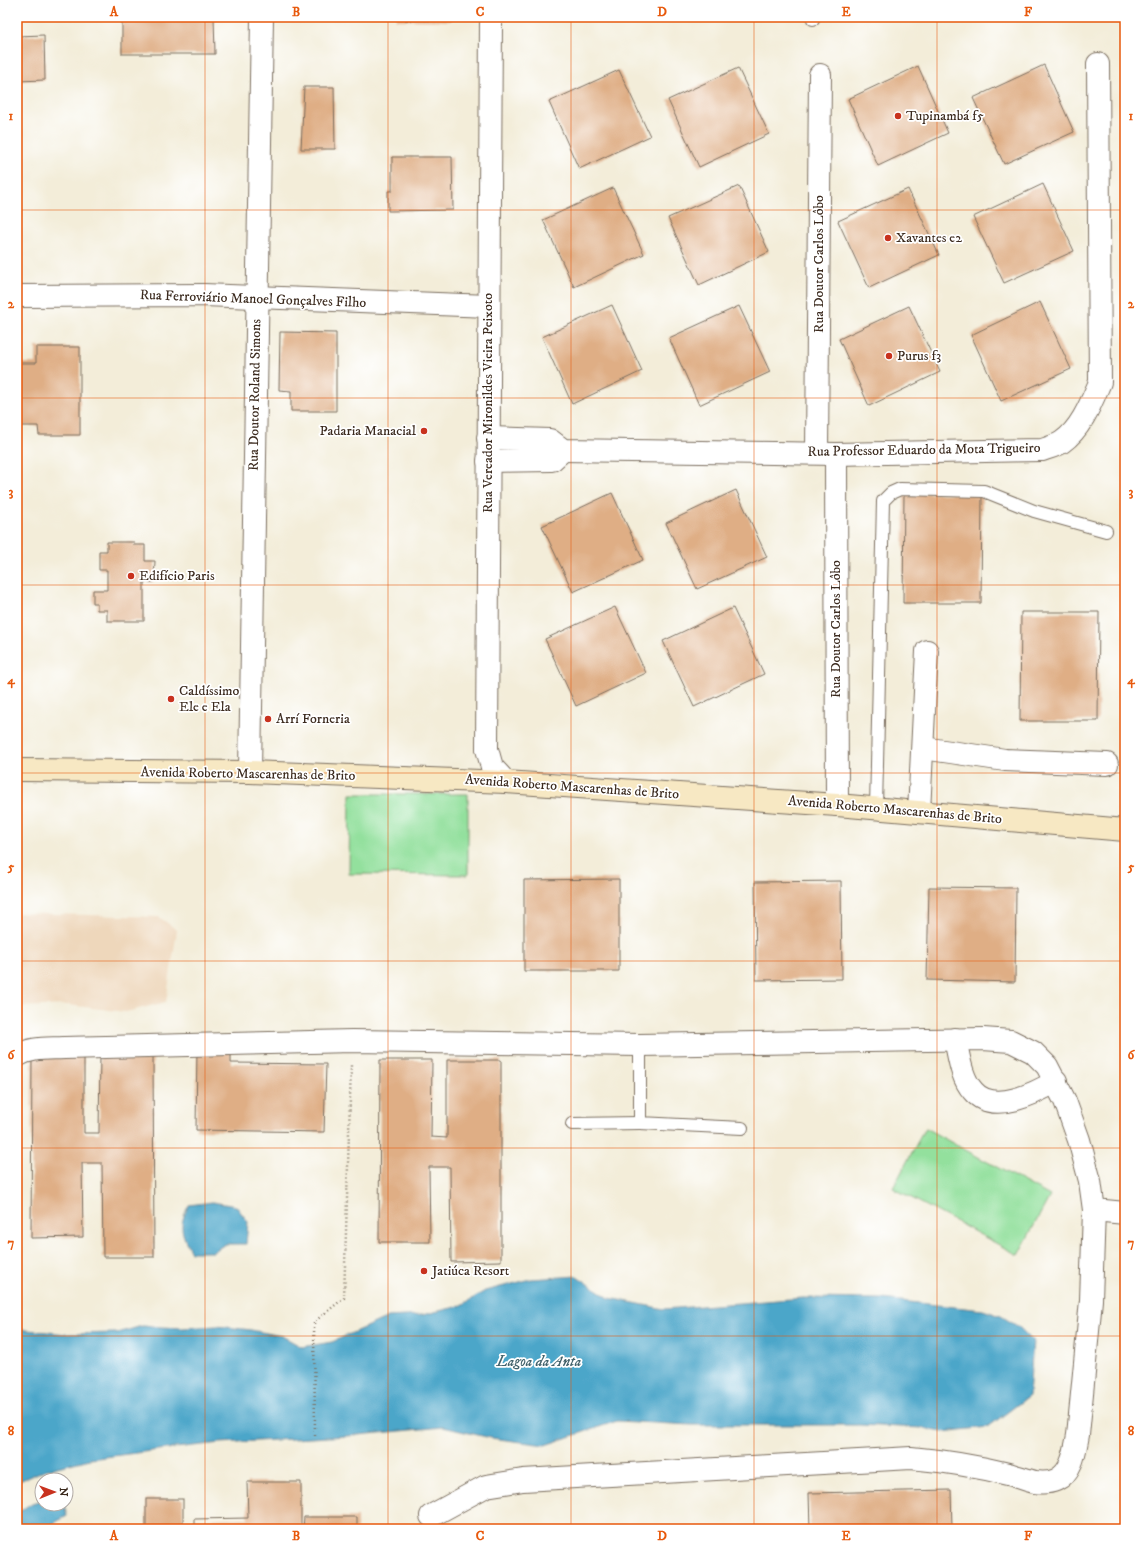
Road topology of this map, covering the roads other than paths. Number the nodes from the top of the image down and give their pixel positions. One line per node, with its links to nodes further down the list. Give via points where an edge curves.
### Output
1 (262, 17): 6 (street, Rua Doutor Roland Simons)
2 (491, 17): 7 (street, Rua Vereador Mironildes Vieira Peixoto)
3 (1098, 64): 10 (street, Rua Professor Eduardo da Mota Trigueiro, via 1100,382 1090,406 1075,428 1062,442 1042,450)
4 (820, 75): 10 (street, Rua Doutor Carlos Lôbo)
5 (17, 296): 6 (street, Rua Ferroviário Manoel Gonçalves Filho, via 204,295)
6 (257, 298): 7 (street, Rua Ferroviário Manoel Gonçalves Filho); 17 (street, Rua Doutor Roland Simons)
7 (488, 306): 8 (street, Rua Vereador Mironildes Vieira Peixoto)
8 (488, 438): 9 (street, via 550,440); 11 (street, Rua Vereador Mironildes Vieira Peixoto)
9 (563, 450): 10 (street, Rua Professor Eduardo da Mota Trigueiro); 11 (street, via 552,460)
10 (827, 453): 19 (street, Rua Doutor Carlos Lôbo)
11 (488, 461): 18 (street, Rua Vereador Mironildes Vieira Peixoto, via 487,749 492,767)
12 (1106, 531): 20 (lane, via 1034,511 984,491 900,489 890,493 883,501)
13 (927, 651): 14 (street)
14 (923, 748): 15 (street, via 1005,760); 21 (street)
15 (1107, 764)
16 (17, 770): 17 (street, Avenida Roberto Mascarenhas de Brito)
17 (250, 772): 18 (street, Avenida Roberto Mascarenhas de Brito)
18 (506, 782): 19 (street, Avenida Roberto Mascarenhas de Brito)
19 (836, 805): 20 (street, Avenida Roberto Mascarenhas de Brito)
20 (876, 808): 21 (street, Avenida Roberto Mascarenhas de Brito)
21 (919, 812): 22 (street, Avenida Roberto Mascarenhas de Brito)
22 (1124, 829)
23 (955, 1039): 24 (street); 26 (street, via 1011,1041 1033,1052 1047,1066); 26 (street, via 966,1079 974,1092 984,1099 1015,1100 1035,1093)
24 (640, 1045): 25 (street, via 352,1042 64,1048 33,1050); 27 (lane)
25 (17, 1056)
26 (1056, 1081): 30 (street, via 1079,1140 1090,1181)
27 (640, 1123): 28 (lane); 29 (lane)
28 (572, 1124)
29 (742, 1128)
30 (1094, 1210): 31 (street); 32 (street, via 1091,1300 1078,1435 1074,1457 1066,1472 1057,1480 1046,1483 1033,1482 1008,1474 911,1458 531,1479 486,1486)
31 (1125, 1213)
32 (431, 1516)

